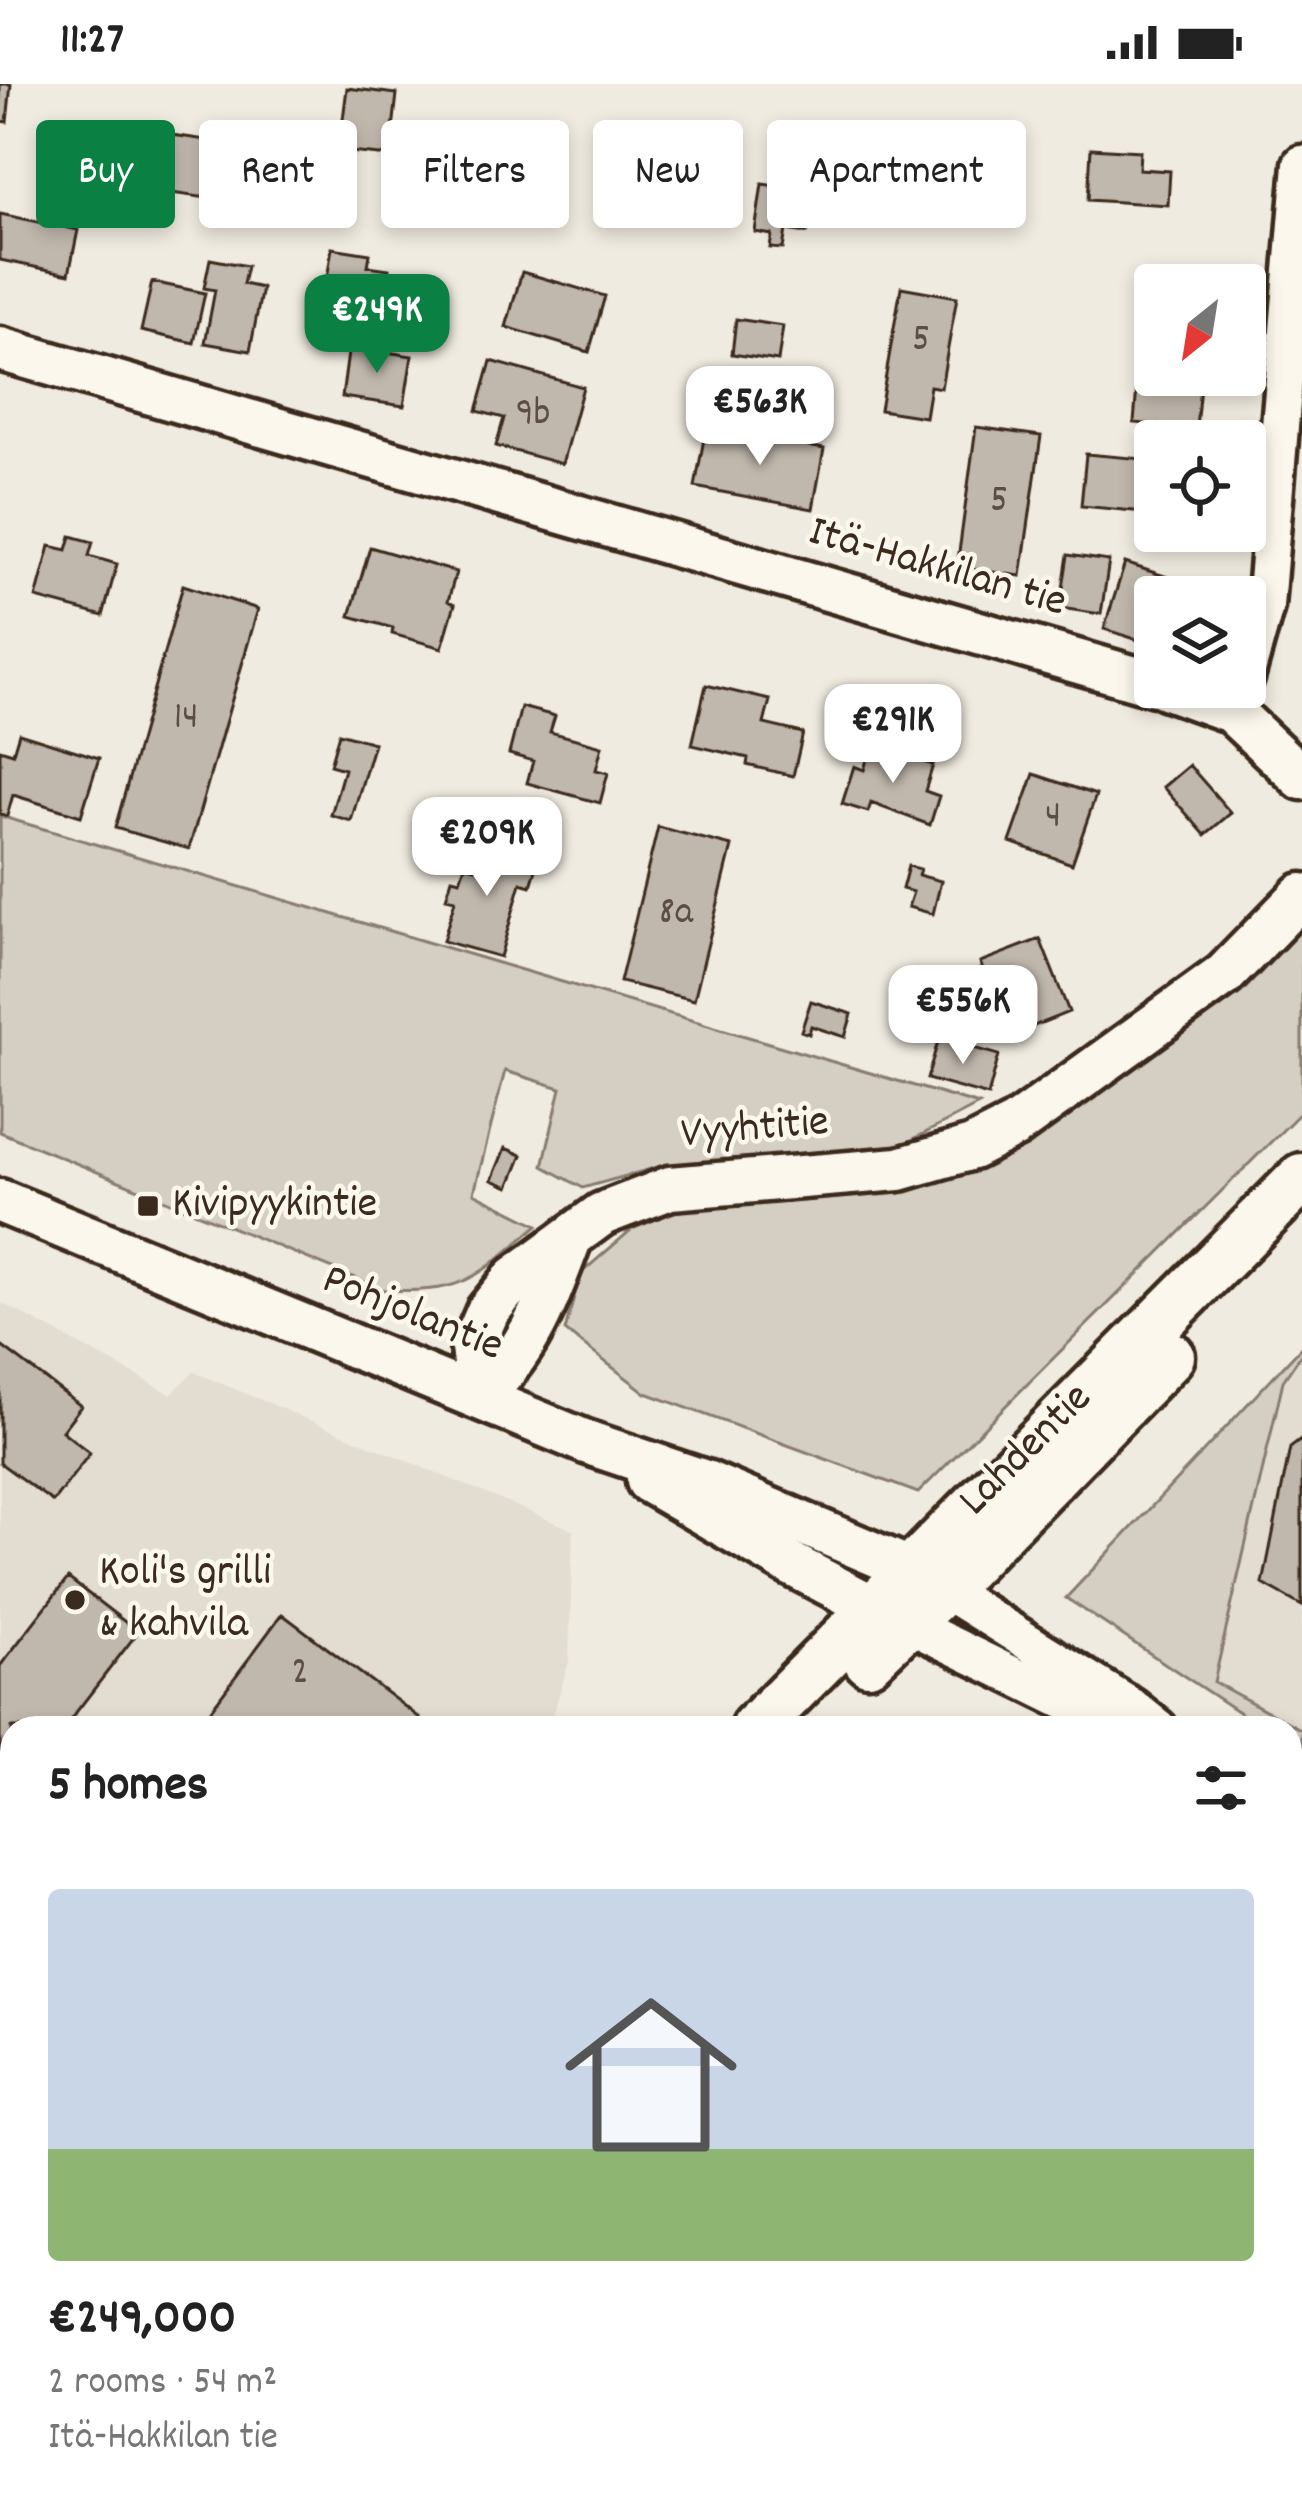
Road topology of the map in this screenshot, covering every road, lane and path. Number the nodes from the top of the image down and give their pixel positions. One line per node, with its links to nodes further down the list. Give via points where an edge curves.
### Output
1 (1302, 164): 3 (street)
2 (0, 349): 4 (street, Itä-Hakkilan tie)
3 (1266, 594)
4 (1134, 678)
5 (1251, 708): 6 (street)
6 (1302, 778)
7 (1302, 896): 11 (street, Vyyhtitie, via 1224,975 1015,1126 972,1148 899,1168 670,1188 602,1214 571,1237 533,1331 512,1367)
8 (1302, 1178): 13 (main road, Lahdentie)
9 (0, 1201): 11 (street, Pohjolantie)
10 (1302, 1210): 13 (main road, Lahdentie, via 1189,1336)
11 (479, 1398): 12 (street, Pohjolantie)
12 (586, 1442): 13 (street, Pohjolantie, via 708,1483); 14 (street, Pohjolantie)
13 (928, 1579): 14 (main road, Lahdentie); 18 (street)
14 (891, 1615): 15 (main road, Lahdentie); 16 (main road, Lahdentie); 17 (street)
15 (769, 1716)
16 (807, 1716)
17 (1096, 1716)
18 (1143, 1716)

